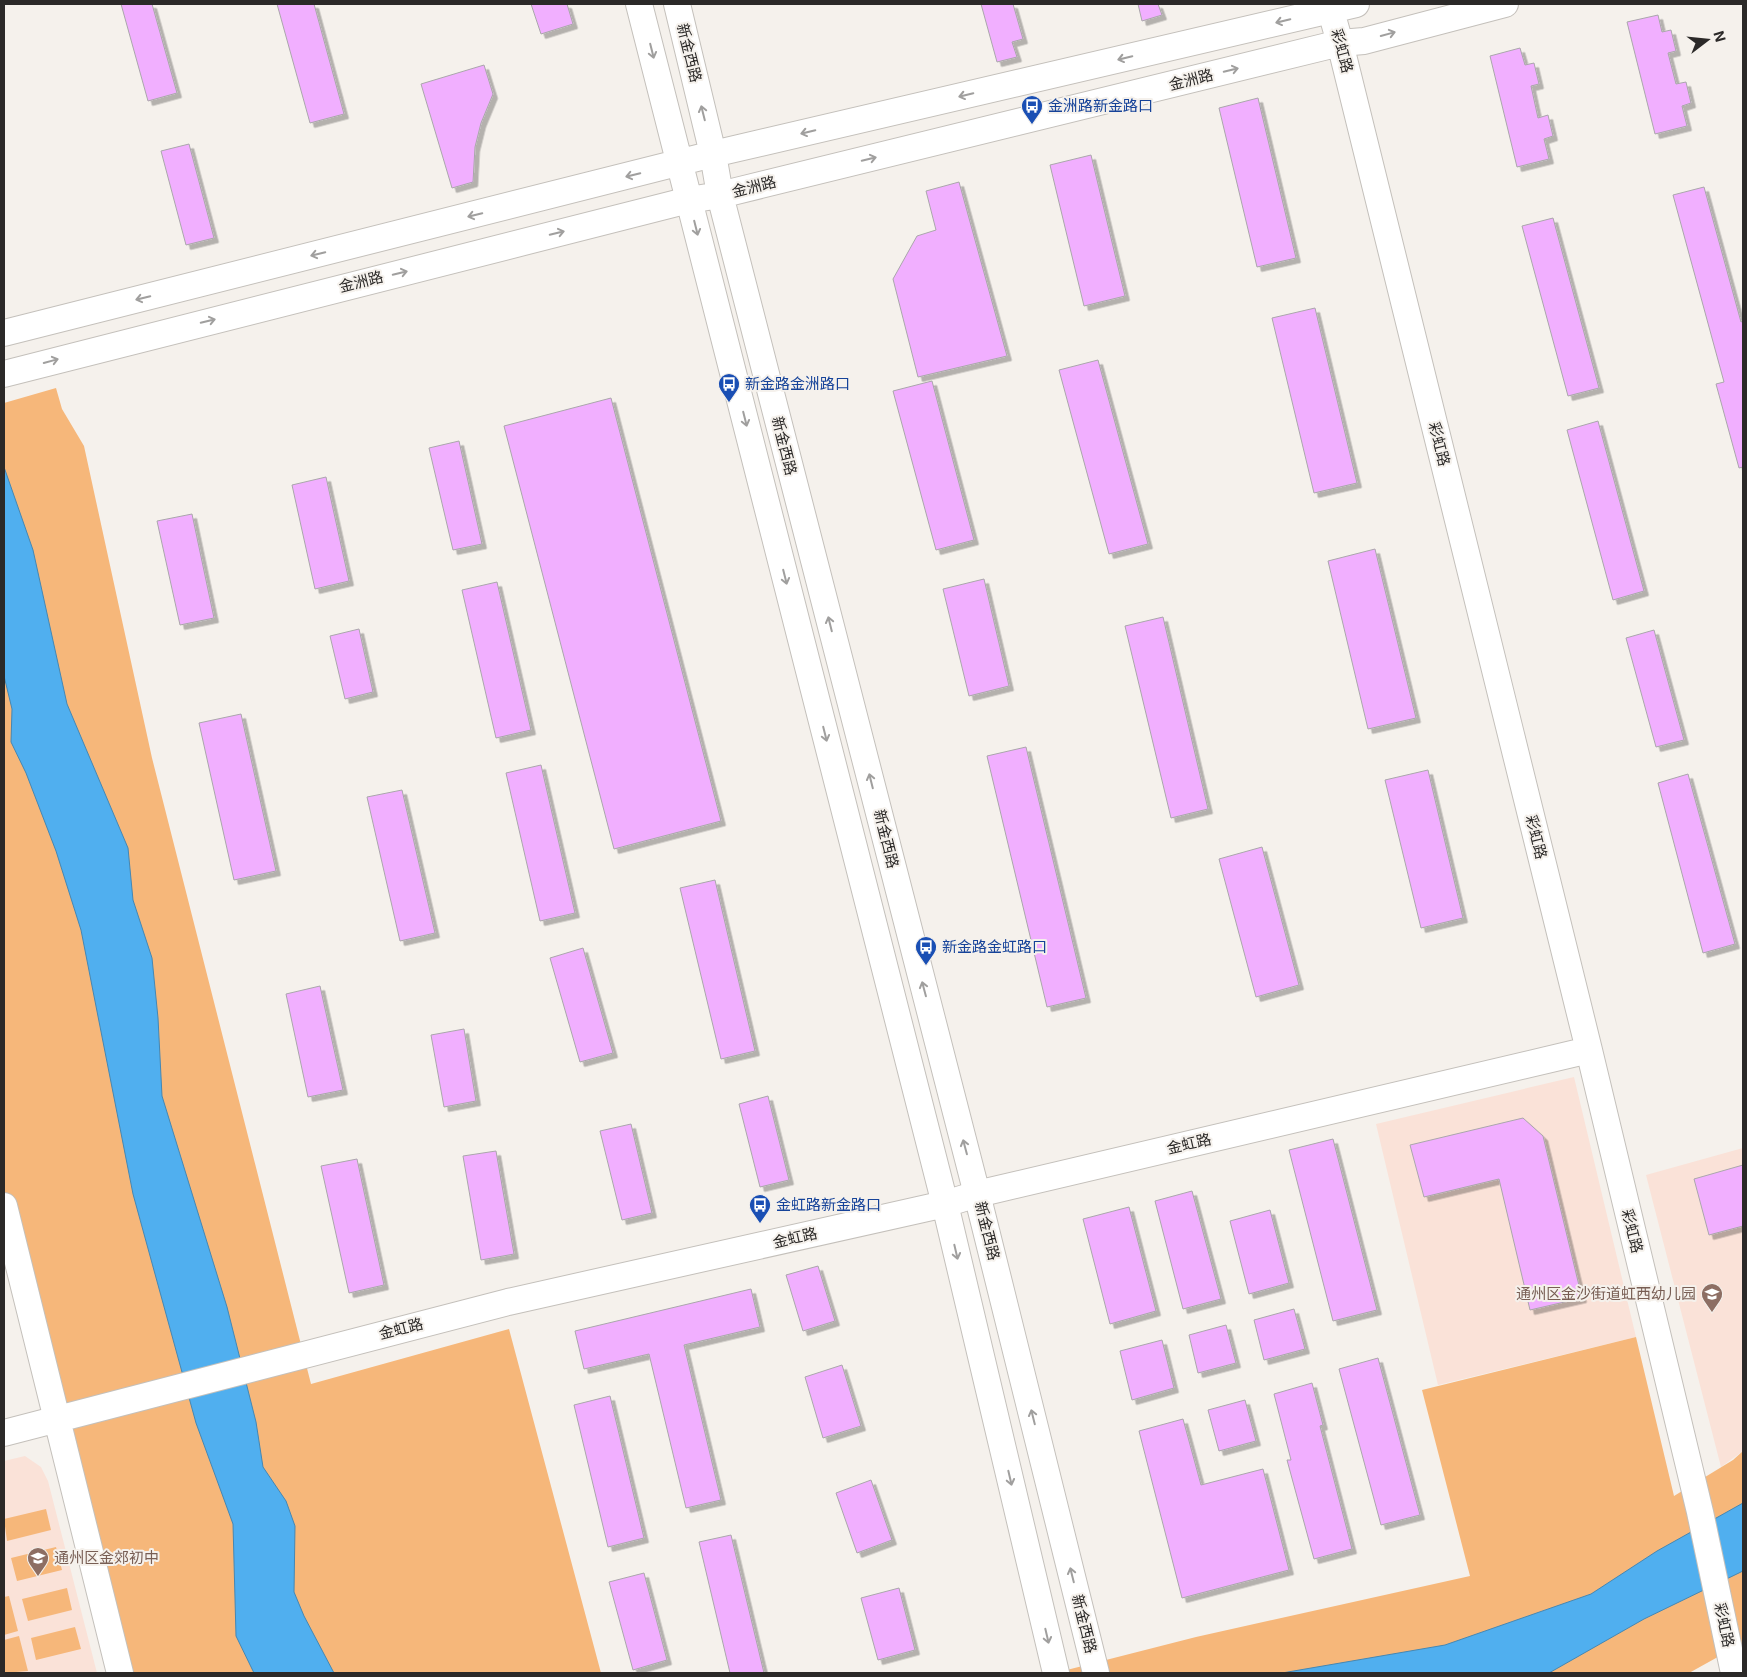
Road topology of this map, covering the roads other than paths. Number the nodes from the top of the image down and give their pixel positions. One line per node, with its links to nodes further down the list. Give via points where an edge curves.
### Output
1 (640, 4): 8 (main road, 新金西路, one-way to 8)
2 (677, 4): 7 (main road, 新金西路, one-way to 2)
3 (1356, 4): 5 (main road)
4 (1505, 4): 6 (main road, 金洲路, one-way to 4, via 1364,41)
5 (1330, 7): 6 (main road, 彩虹路); 7 (main road, one-way to 7)
6 (1340, 43): 9 (main road, 金洲路, one-way to 6); 13 (main road, 彩虹路)
7 (713, 154): 8 (main road); 9 (main road, 新金西路)
8 (680, 164): 10 (main road, 新金西路); 11 (main road, one-way to 11)
9 (720, 195): 10 (main road, 金洲路); 14 (main road, 新金西路, one-way to 9)
10 (689, 200): 12 (main road, 金洲路, one-way to 10); 15 (main road, 新金西路, one-way to 15)
11 (4, 333)
12 (4, 374)
13 (1588, 1050): 14 (main road, 金虹路); 22 (main road, 彩虹路, via 1700,1512)
14 (977, 1194): 15 (main road, 金虹路); 21 (main road, 新金西路, one-way to 14)
15 (945, 1204): 17 (main road, 金虹路, via 508,1302); 20 (main road, 新金西路, one-way to 20)
16 (4, 1206): 17 (main road)
17 (56, 1418): 18 (main road, 金虹路); 19 (main road)
18 (4, 1433)
19 (120, 1673)
20 (1056, 1673)
21 (1096, 1673)
22 (1734, 1673)

